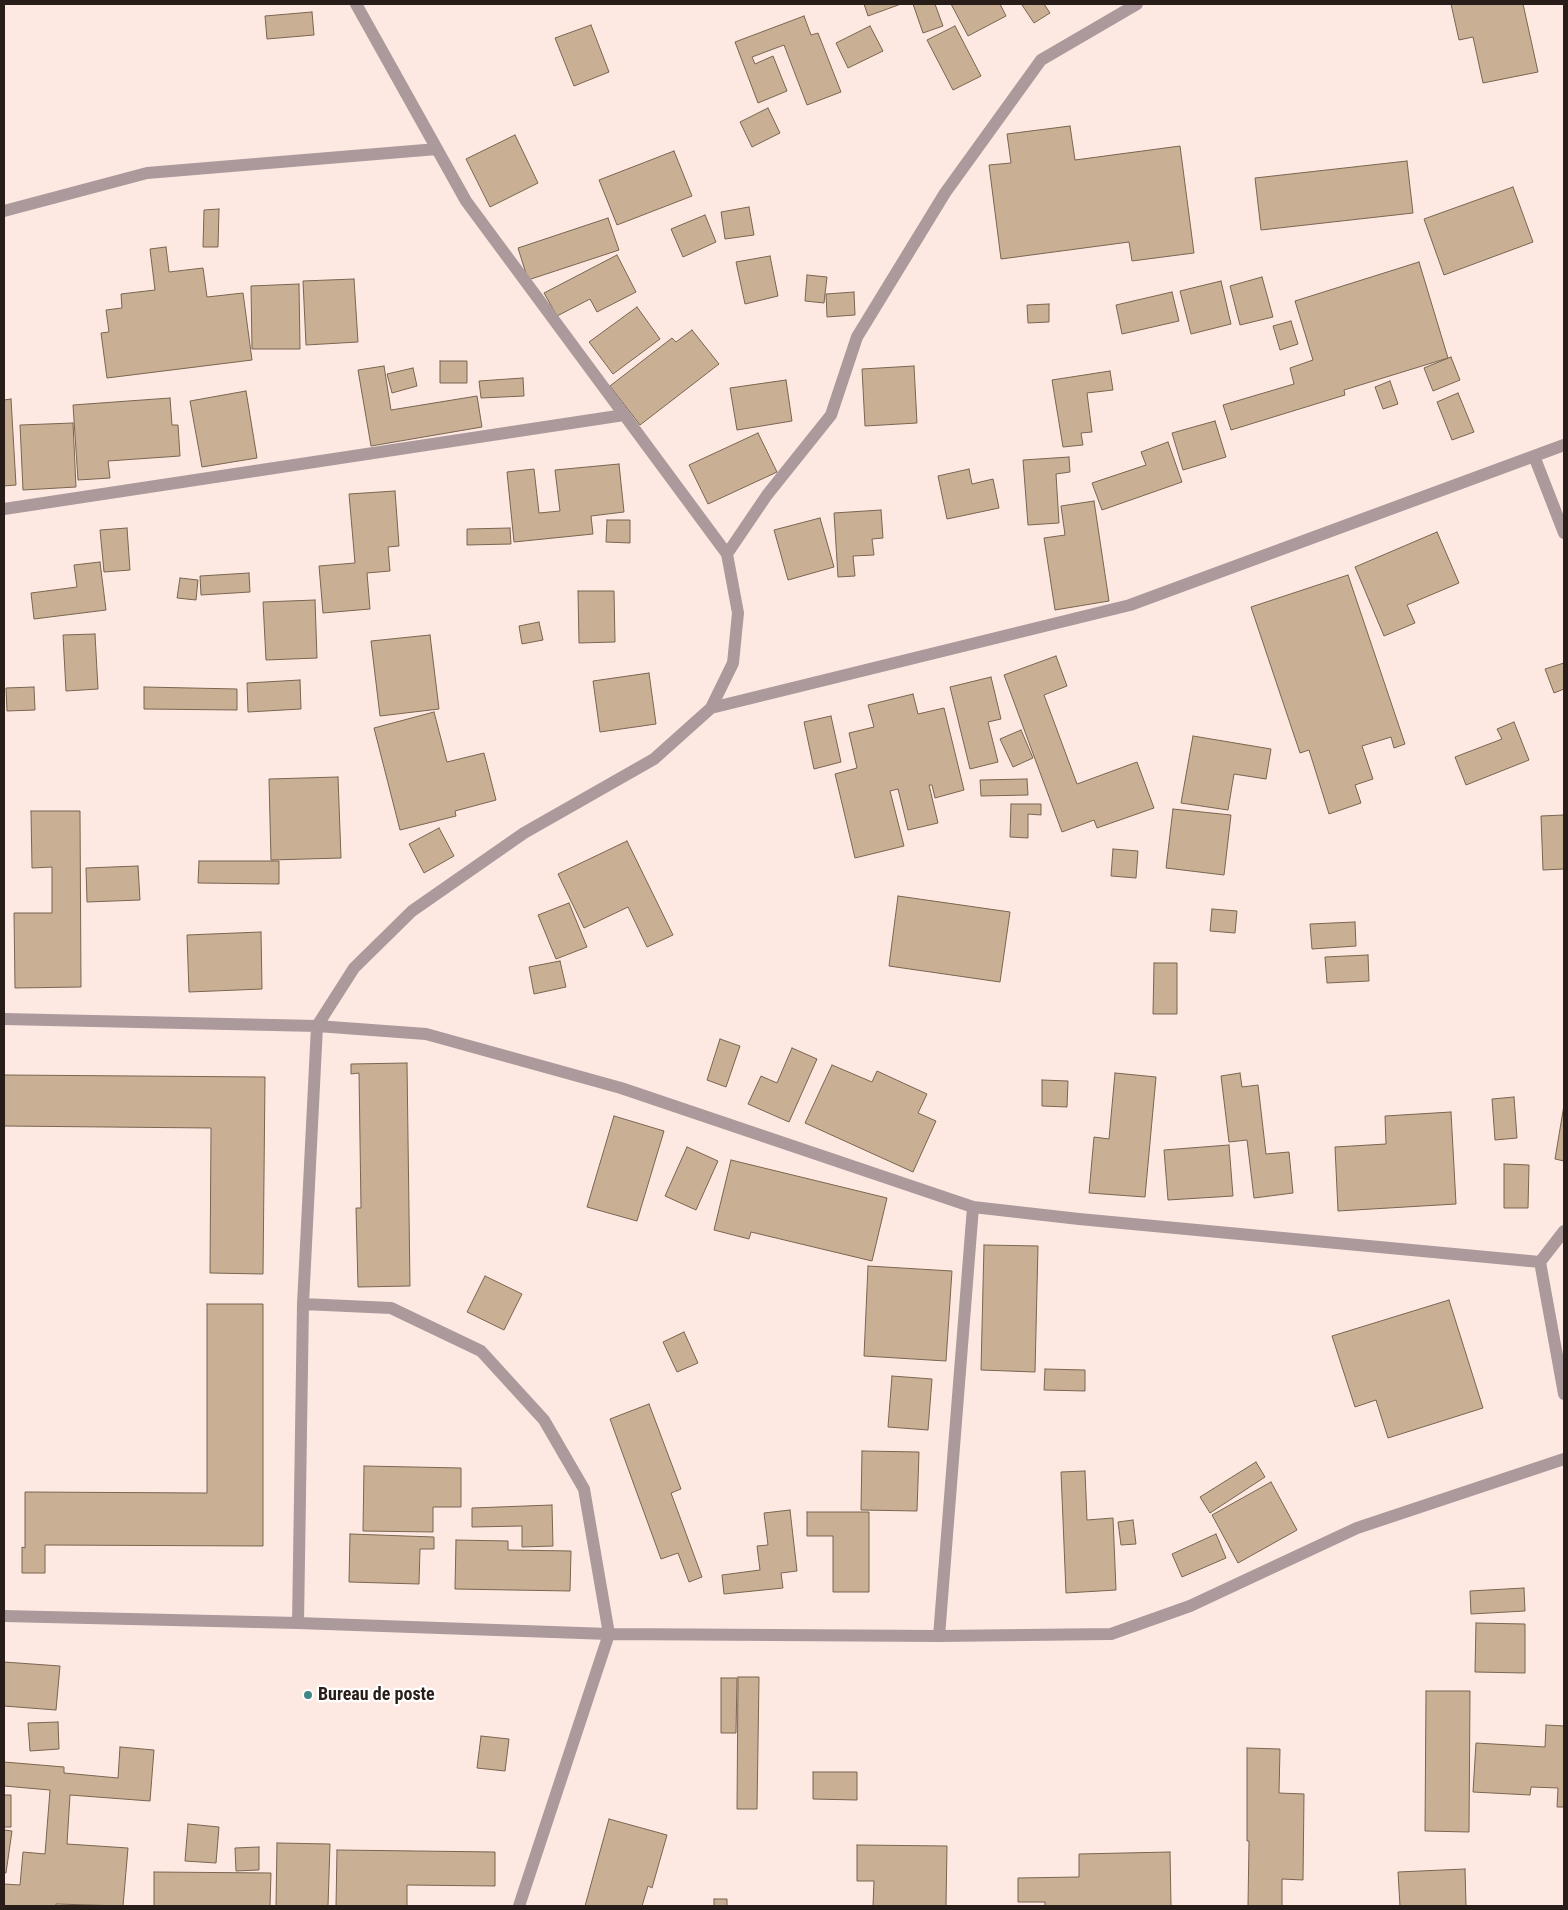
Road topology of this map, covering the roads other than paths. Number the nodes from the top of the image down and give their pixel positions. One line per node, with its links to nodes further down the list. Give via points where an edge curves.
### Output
1 (356, 4): 3 (street)
2 (1137, 4): 10 (street, via 1041,60 945,193 857,337 831,415 767,495)
3 (436, 149): 4 (street, via 147,173); 5 (street, via 466,201)
4 (4, 211)
5 (624, 415): 8 (street); 10 (street)
6 (1564, 445): 7 (street)
7 (1534, 456): 9 (street); 11 (street, via 1130,605)
8 (4, 509)
9 (1564, 533)
10 (727, 554): 11 (street, via 738,613 733,663)
11 (711, 708): 13 (street, via 654,759 524,833 412,911 354,968)
12 (4, 1019): 13 (street)
13 (317, 1026): 14 (street, via 426,1034 621,1088); 17 (street)
14 (974, 1207): 16 (street); 23 (street)
15 (1564, 1231): 16 (street)
16 (1540, 1262): 18 (street)
17 (303, 1304): 21 (street); 22 (street, via 391,1308 481,1351 544,1420 584,1489)
18 (1564, 1394)
19 (1564, 1459): 23 (street, via 1357,1528 1190,1606 1111,1634)
20 (4, 1616): 21 (street)
21 (298, 1623): 22 (street)
22 (609, 1634): 23 (street); 24 (street)
23 (939, 1636)
24 (519, 1906)

